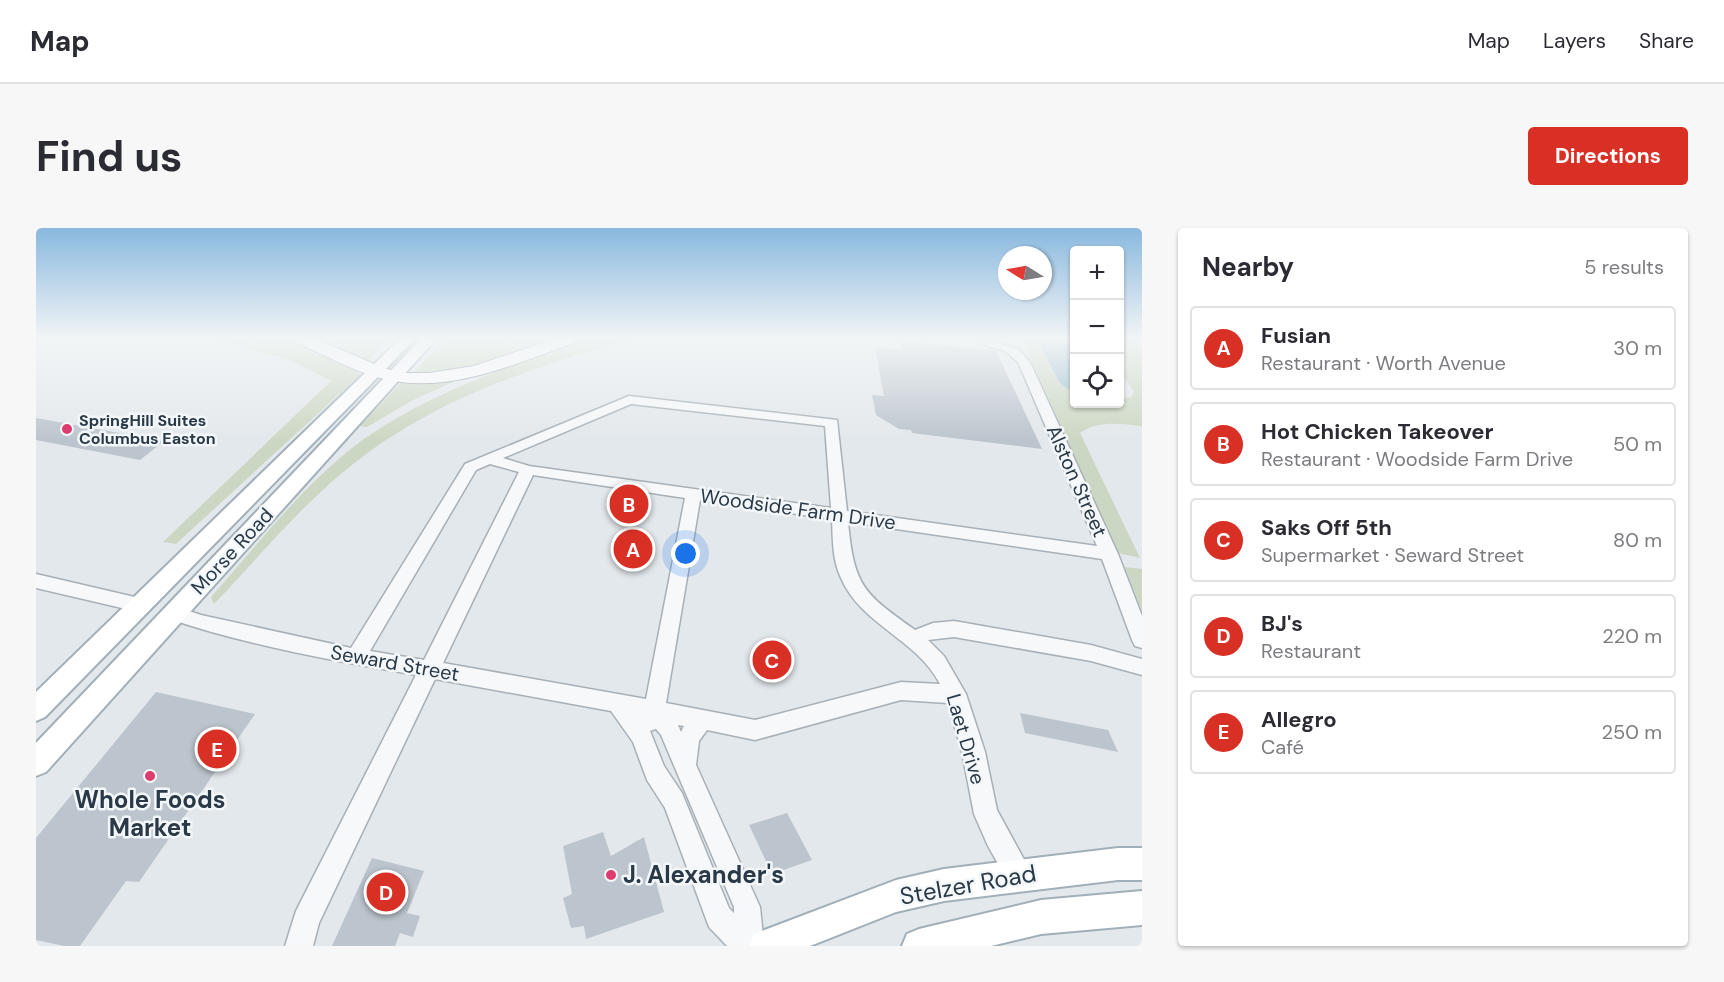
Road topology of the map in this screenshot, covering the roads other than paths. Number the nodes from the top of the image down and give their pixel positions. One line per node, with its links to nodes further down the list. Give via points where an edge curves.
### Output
1 (374, 373): 13 (main road, Morse Road)
2 (383, 373): 6 (highway)
3 (397, 373): 6 (main road, Morse Road)
4 (461, 373): 6 (highway, via 424,378)
5 (1029, 373): 11 (street, Alston Street)
6 (395, 375): 14 (main road, Morse Road)
7 (488, 459): 8 (street, Woodside Farm Drive); 10 (street, Laet Drive, via 629,400 832,423); 17 (street, via 470,467)
8 (528, 470): 9 (street, Woodside Farm Drive); 19 (street)
9 (693, 494): 10 (street, Woodside Farm Drive); 23 (street)
10 (839, 515): 11 (street, Woodside Farm Drive); 15 (street, Laet Drive, via 846,572 859,596 883,619)
11 (1109, 554): 16 (street, Alston Street)
12 (36, 581): 13 (street)
13 (139, 605): 22 (main road, Morse Road)
14 (174, 613): 17 (street, Seward Street); 26 (main road, Morse Road)
15 (914, 639): 18 (street, via 923,633 954,629 1091,653); 20 (street, Laet Drive, via 937,662)
16 (1142, 640)
17 (356, 657): 19 (street, Seward Street)
18 (1142, 667)
19 (428, 670): 21 (street, Seward Street); 31 (street, via 306,921)
20 (956, 694): 24 (street, Seward Street, via 901,691 755,730); 29 (street, Laet Drive, via 985,812)
21 (618, 704): 23 (street, Seward Street); 25 (street)
22 (36, 709)
23 (654, 711): 24 (street, Seward Street); 25 (street); 27 (street, via 669,729)
24 (703, 720): 27 (street, via 686,744)
25 (642, 737): 32 (street, via 655,772 674,801 719,917)
26 (36, 763)
27 (686, 770): 32 (street, via 747,907)
28 (1142, 864): 29 (main road, Stelzer Road)
29 (1018, 874): 33 (main road, Stelzer Road, via 896,896)
30 (1142, 908): 34 (main road, via 1041,917)
31 (300, 946)
32 (748, 946)
33 (766, 946)
34 (919, 946)

